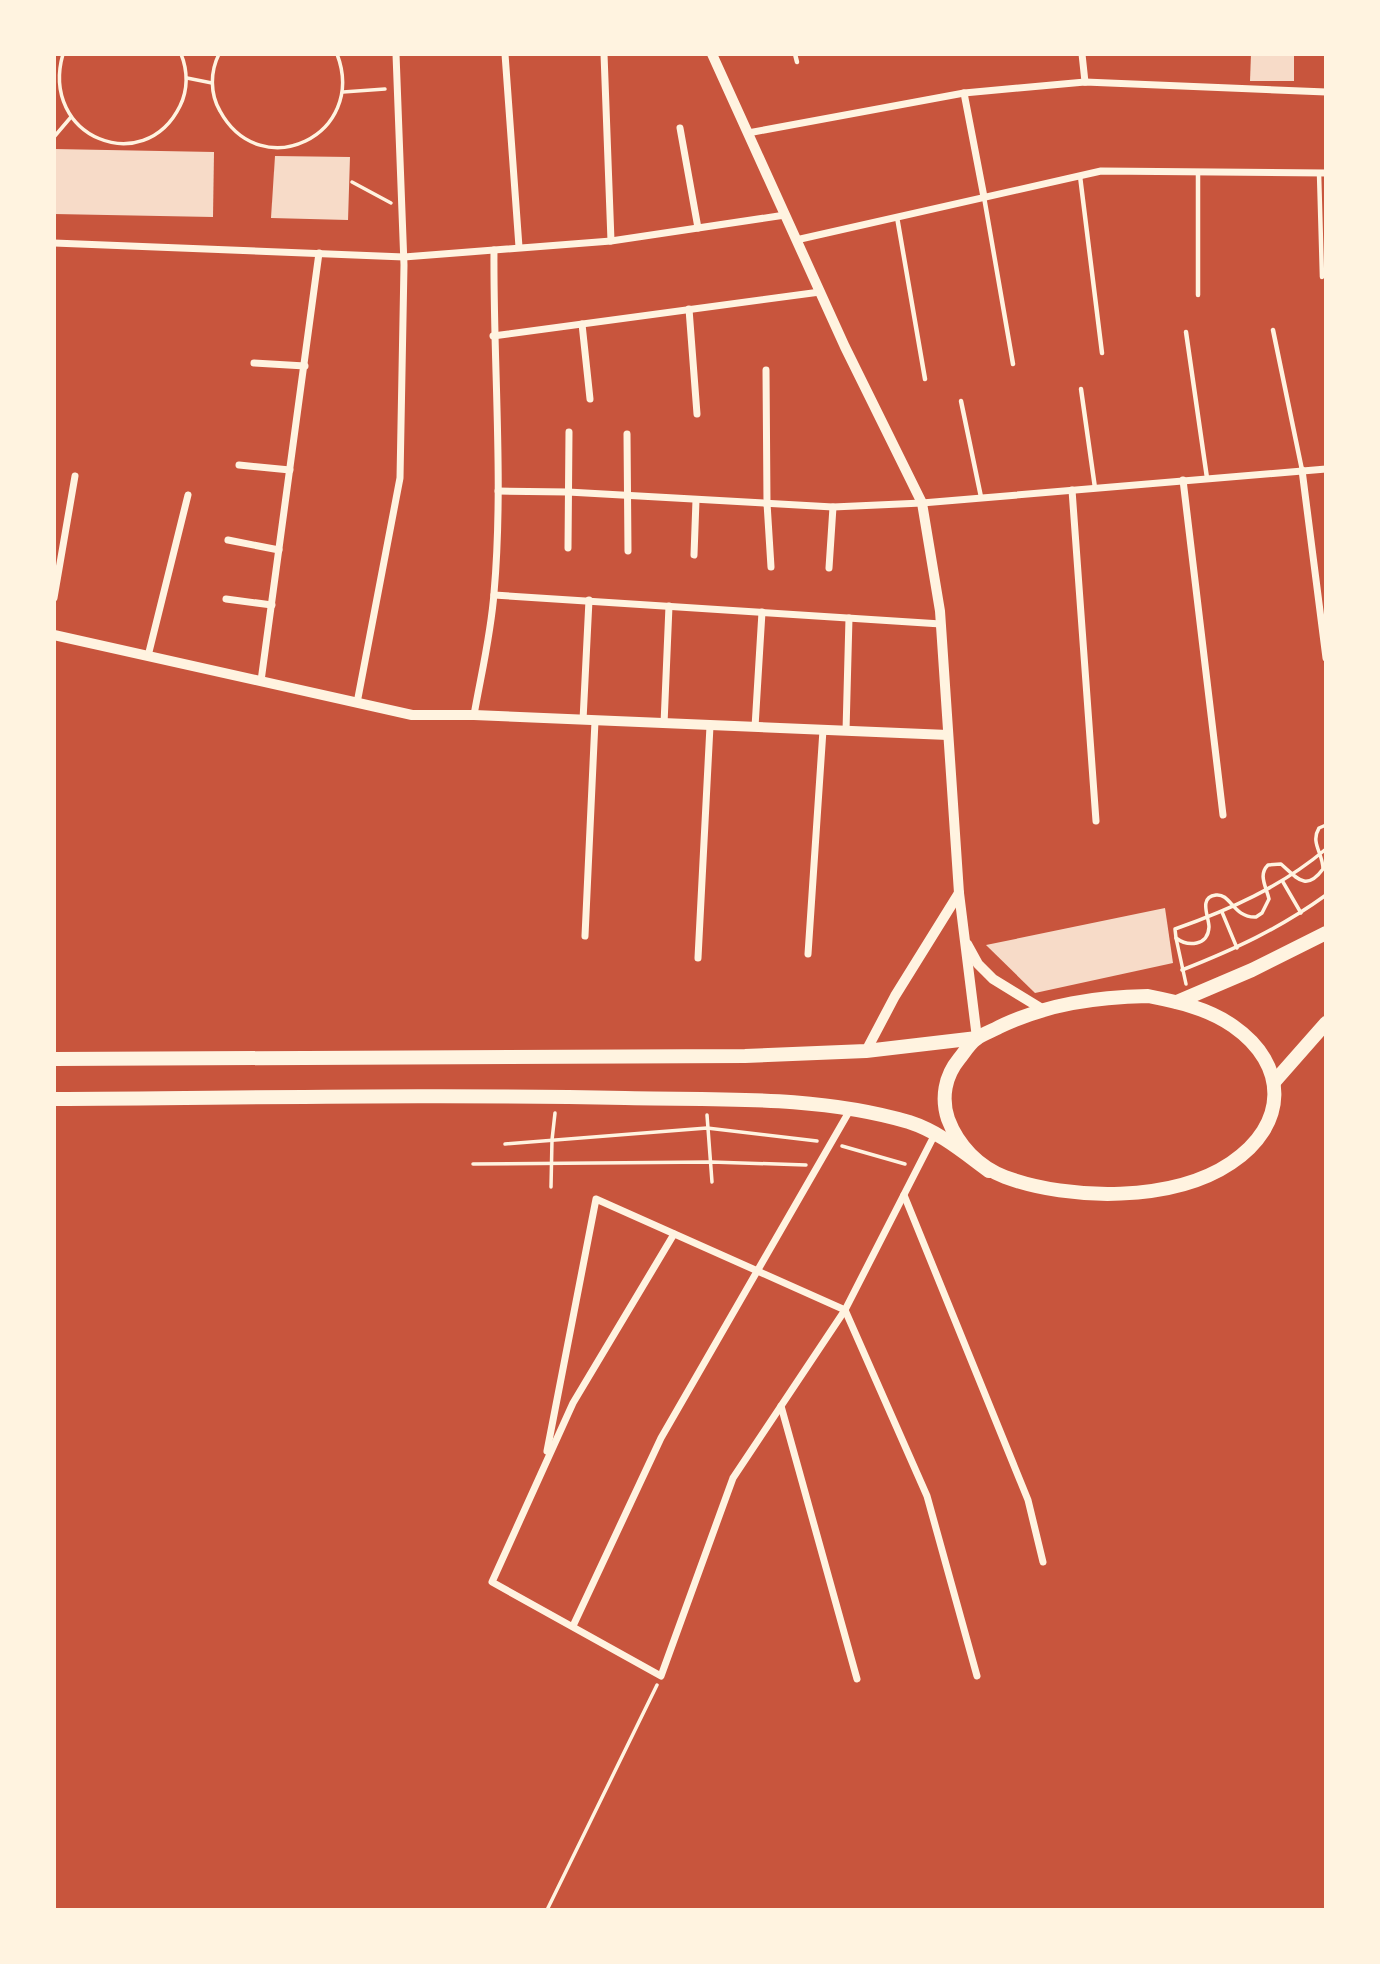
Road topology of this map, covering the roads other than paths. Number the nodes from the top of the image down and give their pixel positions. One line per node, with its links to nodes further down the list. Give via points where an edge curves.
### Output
1 (396, 54): 26 (street)
2 (505, 54): 23 (street)
3 (604, 54): 21 (street)
4 (712, 54): 12 (street)
5 (795, 54): 7 (lane)
6 (1082, 54): 8 (street)
7 (797, 62)
8 (1085, 82): 9 (street); 10 (street)
9 (1326, 92)
10 (964, 93): 12 (street); 16 (street)
11 (680, 128): 19 (street)
12 (748, 133): 17 (street)
13 (1198, 172): 14 (street); 15 (street, via 1101,171); 29 (lane)
14 (1322, 172): 27 (lane)
15 (1080, 176): 16 (street); 35 (lane)
16 (984, 197): 18 (street); 37 (lane)
17 (785, 215): 19 (street); 20 (street)
18 (897, 217): 20 (street); 40 (lane)
19 (698, 228): 21 (street)
20 (796, 240): 28 (street)
21 (611, 241): 23 (street)
22 (54, 243): 25 (street)
23 (519, 247): 24 (street)
24 (494, 250): 26 (street); 34 (street)
25 (319, 253): 26 (street); 38 (street)
26 (404, 257): 85 (street, via 400,478)
27 (1322, 276)
28 (820, 292): 30 (street); 63 (street)
29 (1198, 295)
30 (689, 309): 31 (street); 44 (street)
31 (582, 324): 34 (street); 42 (street)
32 (1273, 330): 50 (lane)
33 (1186, 332): 52 (lane)
34 (493, 335): 56 (street)
35 (1102, 353)
36 (254, 363): 38 (street)
37 (1013, 364)
38 (305, 366): 49 (street)
39 (766, 370): 62 (street)
40 (925, 379)
41 (1081, 389): 54 (lane)
42 (590, 399)
43 (961, 401): 60 (lane)
44 (697, 414)
45 (569, 432): 57 (street)
46 (627, 433): 59 (street)
47 (239, 465): 49 (street)
48 (1326, 469): 50 (street)
49 (290, 470): 67 (street)
50 (1302, 470): 52 (street); 83 (street)
51 (75, 476): 73 (street)
52 (1207, 478): 53 (street)
53 (1183, 480): 54 (street); 95 (street)
54 (1095, 488): 55 (street)
55 (1072, 490): 60 (street); 96 (street)
56 (498, 491): 57 (street); 72 (street)
57 (568, 492): 59 (street); 66 (street)
58 (188, 495): 82 (street)
59 (626, 496): 61 (street); 68 (street)
60 (981, 498): 63 (street)
61 (696, 499): 62 (street); 69 (street)
62 (767, 503): 64 (street); 70 (street)
63 (922, 503): 64 (street); 80 (street)
64 (833, 507): 71 (street)
65 (228, 540): 67 (street)
66 (568, 548)
67 (279, 550): 76 (street)
68 (628, 551)
69 (694, 555)
70 (771, 567)
71 (829, 568)
72 (494, 595): 75 (street); 86 (street)
73 (54, 598)
74 (226, 599): 76 (street)
75 (589, 600): 77 (street); 87 (street)
76 (272, 606): 84 (street)
77 (669, 606): 78 (street); 89 (street)
78 (762, 612): 79 (street); 91 (street)
79 (849, 618): 80 (street); 93 (street)
80 (941, 624): 94 (street)
81 (54, 635): 82 (street)
82 (149, 656): 84 (street)
83 (1326, 658)
84 (261, 681): 85 (street)
85 (357, 703): 86 (street, via 412,715)
86 (474, 715): 87 (street)
87 (583, 720): 88 (street)
88 (595, 722): 89 (street); 99 (street)
89 (664, 724): 90 (street)
90 (710, 726): 91 (street); 102 (street)
91 (755, 727): 92 (street)
92 (823, 730): 93 (street); 101 (street)
93 (846, 731): 94 (street)
94 (948, 735): 97 (street)
95 (1223, 815)
96 (1096, 821)
97 (959, 894): 100 (street); 107 (street)
98 (1326, 933): 103 (main road)
99 (585, 936)
100 (963, 936): 104 (street, via 978,964 993,979); 106 (street)
101 (808, 954)
102 (698, 958)
103 (1183, 999): 104 (main road, via 1119,997); 109 (main road, via 1232,1025 1263,1055)
104 (1042, 1009): 106 (main road)
105 (1326, 1023): 109 (main road)
106 (977, 1038): 107 (main road); 113 (main road, via 952,1068 944,1097 953,1130 966,1151)
107 (866, 1051): 108 (main road, via 731,1056)
108 (54, 1059)
109 (1275, 1080): 113 (main road, via 1275,1107 1266,1129 1231,1163 1185,1184 1141,1192 1075,1191 1045,1188)
110 (54, 1099): 111 (main road, via 556,1097 818,1103)
111 (850, 1109): 112 (main road); 116 (street)
112 (936, 1132): 113 (main road); 114 (street)
113 (989, 1171)
114 (904, 1195): 117 (street); 120 (street, via 1028,1500)
115 (674, 1234): 116 (street); 119 (street, via 573,1402); 119 (street, via 596,1199)
116 (756, 1271): 117 (street); 121 (street, via 660,1438)
117 (845, 1310): 118 (street); 122 (street, via 927,1496)
118 (781, 1406): 121 (street, via 733,1478 662,1676); 123 (street)
119 (545, 1465): 121 (street, via 492,1582)
120 (1044, 1562)
121 (573, 1626)
122 (977, 1676)
123 (858, 1679)

